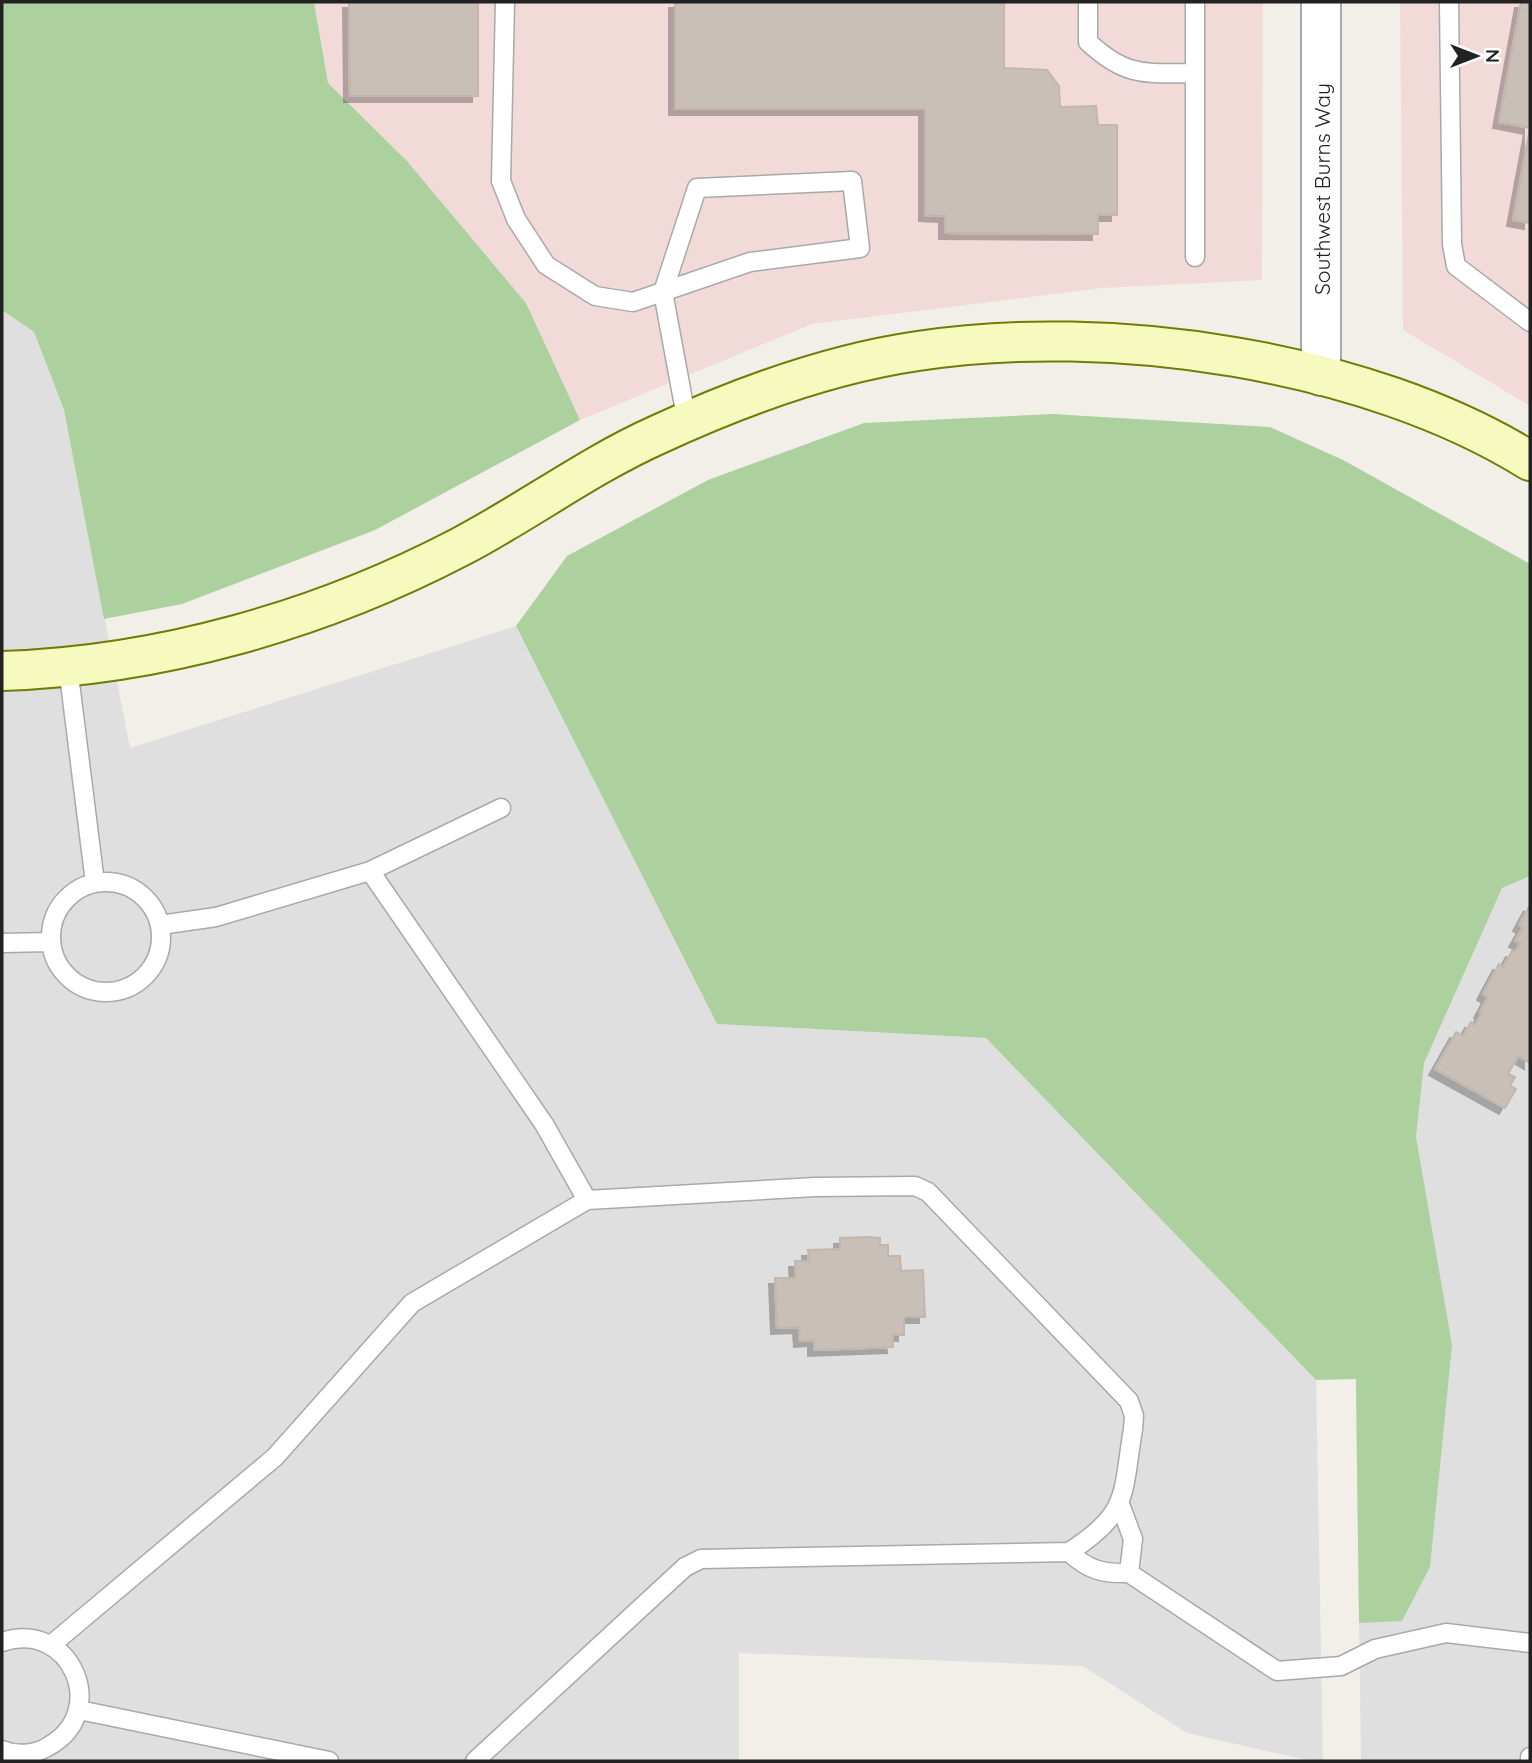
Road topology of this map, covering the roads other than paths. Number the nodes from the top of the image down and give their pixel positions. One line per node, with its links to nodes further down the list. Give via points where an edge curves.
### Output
1 (505, 2): 8 (lane, via 501,181 516,219 546,265 595,296 633,302)
2 (1088, 2): 6 (lane, via 1088,42 1108,60 1133,72)
3 (1195, 2): 6 (lane)
4 (1321, 2): 10 (street, Southwest Burns Way)
5 (1450, 2): 9 (lane, via 1456,266)
6 (1195, 73): 7 (lane)
7 (1195, 257)
8 (663, 292): 8 (lane, via 750,262 860,248 852,181 697,188); 11 (lane)
9 (1530, 323)
10 (1321, 376): 11 (main road, via 1253,361 1134,345 1048,342 964,346 880,358 826,372); 12 (main road, via 1471,427)
11 (688, 422): 13 (main road, via 622,451 397,579 292,618 208,642)
12 (1530, 461)
13 (68, 667): 14 (main road); 17 (lane)
14 (2, 671)
15 (501, 808): 16 (lane)
16 (370, 871): 18 (lane, via 216,917); 21 (lane, via 544,1124)
17 (95, 883): 18 (lane, via 113,882 143,896); 19 (lane, via 80,888 58,911)
18 (160, 925): 19 (lane, via 161,943 146,975 115,992 80,986 56,960)
19 (51, 942): 20 (lane)
20 (2, 943)
21 (587, 1200): 22 (lane, via 815,1187 915,1186 928,1192 1129,1401 1134,1416); 27 (lane, via 412,1303 275,1457)
22 (1121, 1507): 23 (lane, via 1091,1538); 24 (lane, via 1133,1539)
23 (1069, 1552): 24 (lane, via 1085,1567 1108,1574); 31 (lane, via 701,1559 685,1567)
24 (1129, 1573): 26 (lane, via 1277,1671 1341,1667 1376,1649 1446,1633)
25 (2, 1642): 27 (lane, via 32,1638)
26 (1530, 1643)
27 (51, 1645): 28 (lane, via 76,1673)
28 (79, 1710): 29 (lane, via 71,1727 42,1750 24,1754); 30 (lane)
29 (2, 1750)
30 (329, 1761)
31 (475, 1761)

